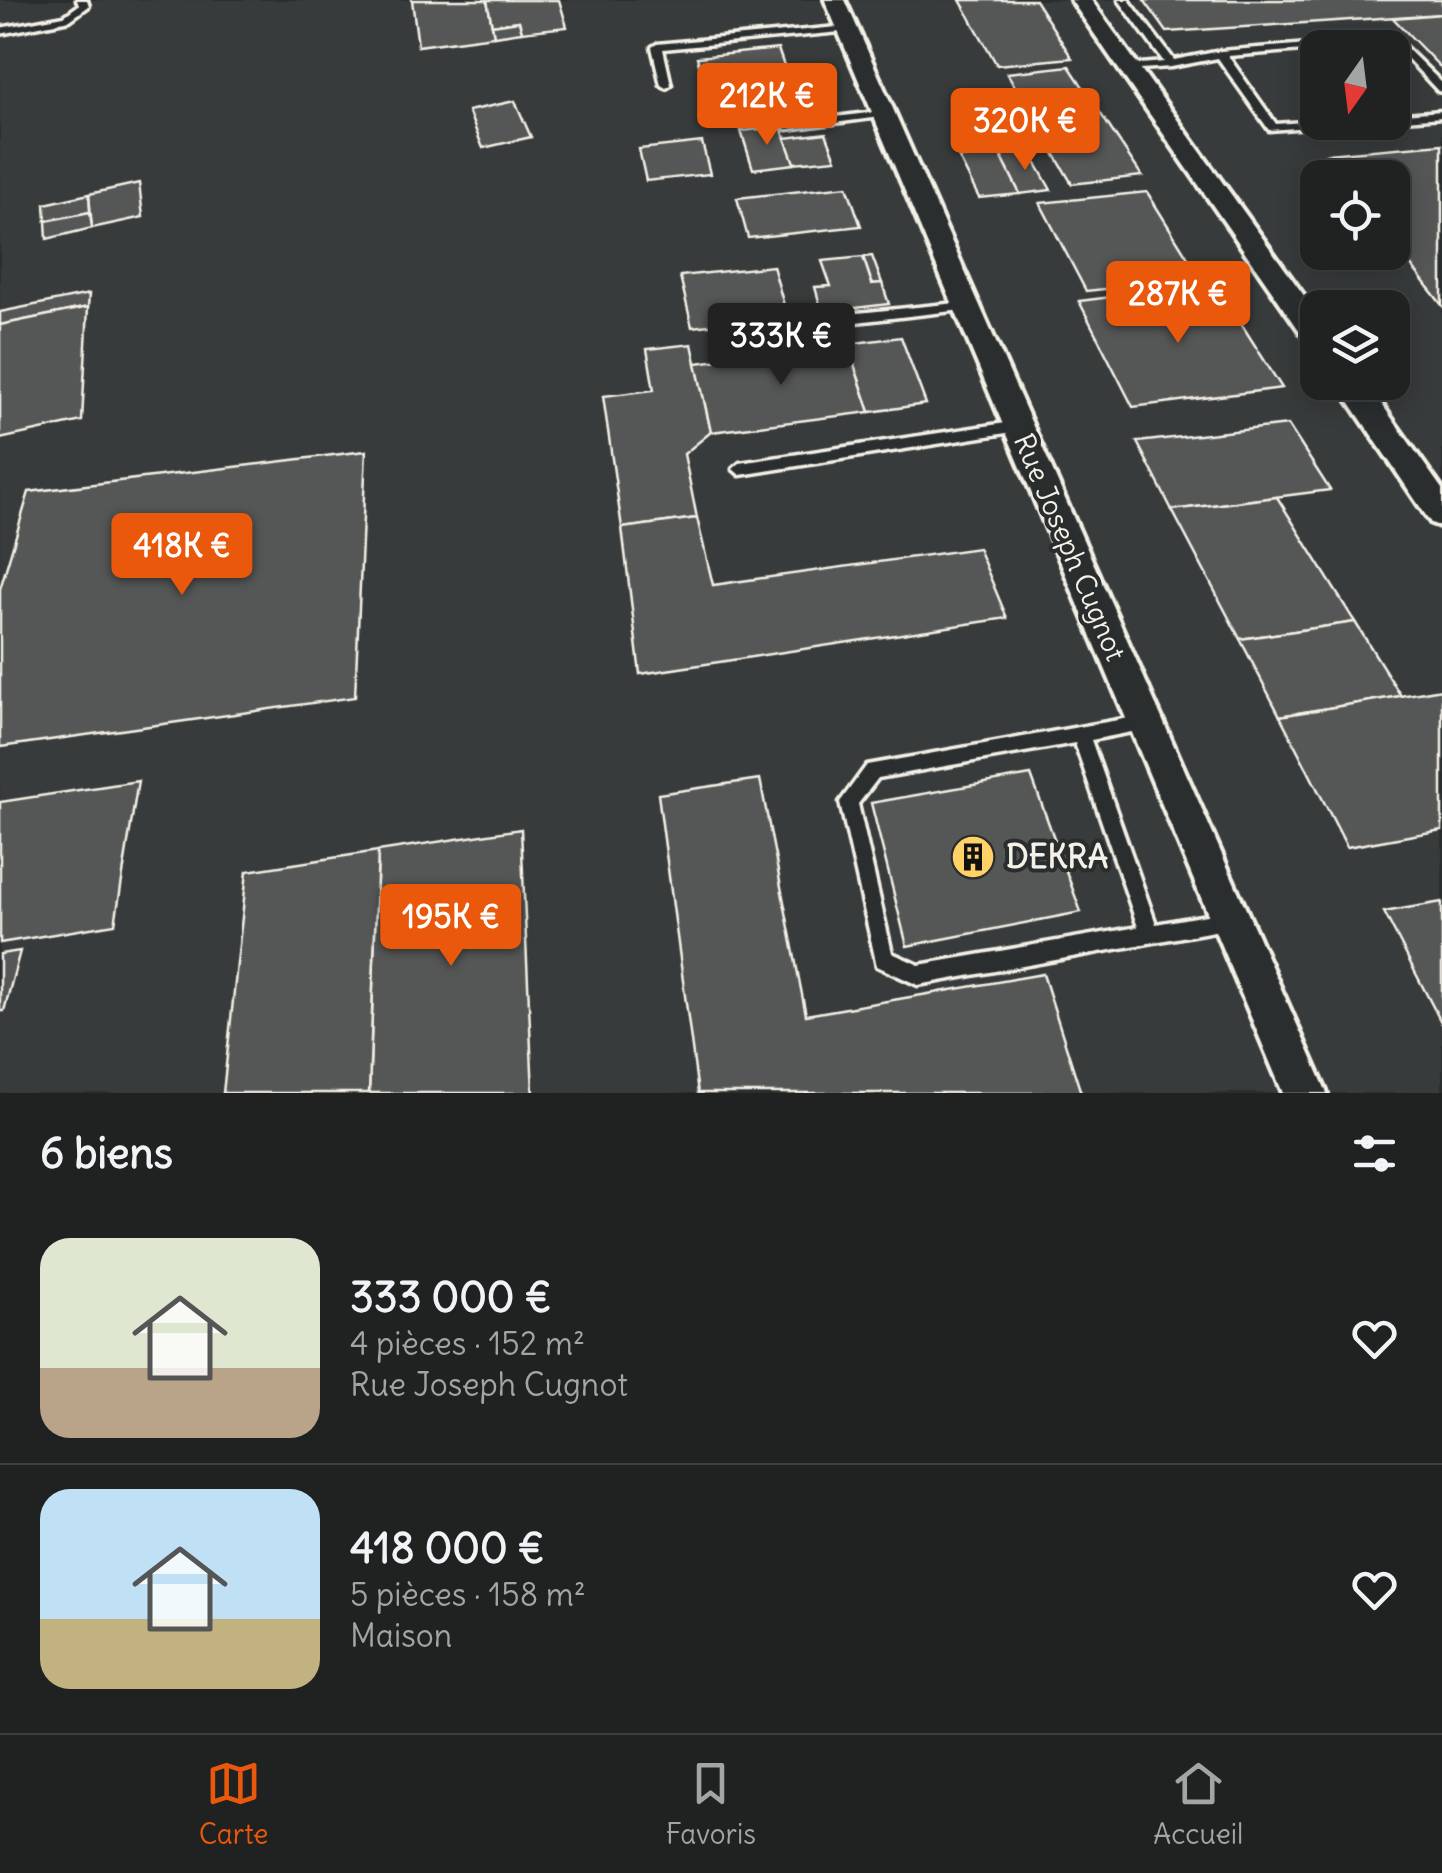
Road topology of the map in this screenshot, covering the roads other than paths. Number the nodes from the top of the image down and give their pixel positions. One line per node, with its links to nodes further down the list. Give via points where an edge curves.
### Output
1 (82, 0): 5 (lane, via 84,6 67,18)
2 (1081, 0): 8 (street)
3 (1124, 0): 7 (lane)
4 (842, 15): 9 (lane, via 656,47); 11 (street, Rue Joseph Cugnot)
5 (0, 31)
6 (1221, 54): 7 (lane); 10 (lane, via 1396,40); 14 (lane, via 1273,128)
7 (1171, 64): 8 (lane)
8 (1129, 68): 17 (street)
9 (666, 85)
10 (1442, 89)
11 (884, 114): 15 (lane); 16 (street, Rue Joseph Cugnot)
12 (1442, 114): 13 (lane)
13 (1410, 117)
14 (1300, 125)
15 (787, 126)
16 (967, 306): 18 (lane); 20 (street, Rue Joseph Cugnot)
17 (1300, 310)
18 (730, 331)
19 (1363, 400): 22 (street)
20 (1018, 426): 21 (lane); 23 (street, Rue Joseph Cugnot)
21 (740, 469)
22 (1442, 514)
23 (1146, 724): 24 (lane); 25 (street, Rue Joseph Cugnot)
24 (1081, 735): 26 (lane); 26 (lane, via 873,771 849,802 884,959 918,976)
25 (1231, 920): 26 (lane); 27 (street, Rue Joseph Cugnot)
26 (1150, 934)
27 (1306, 1093)

